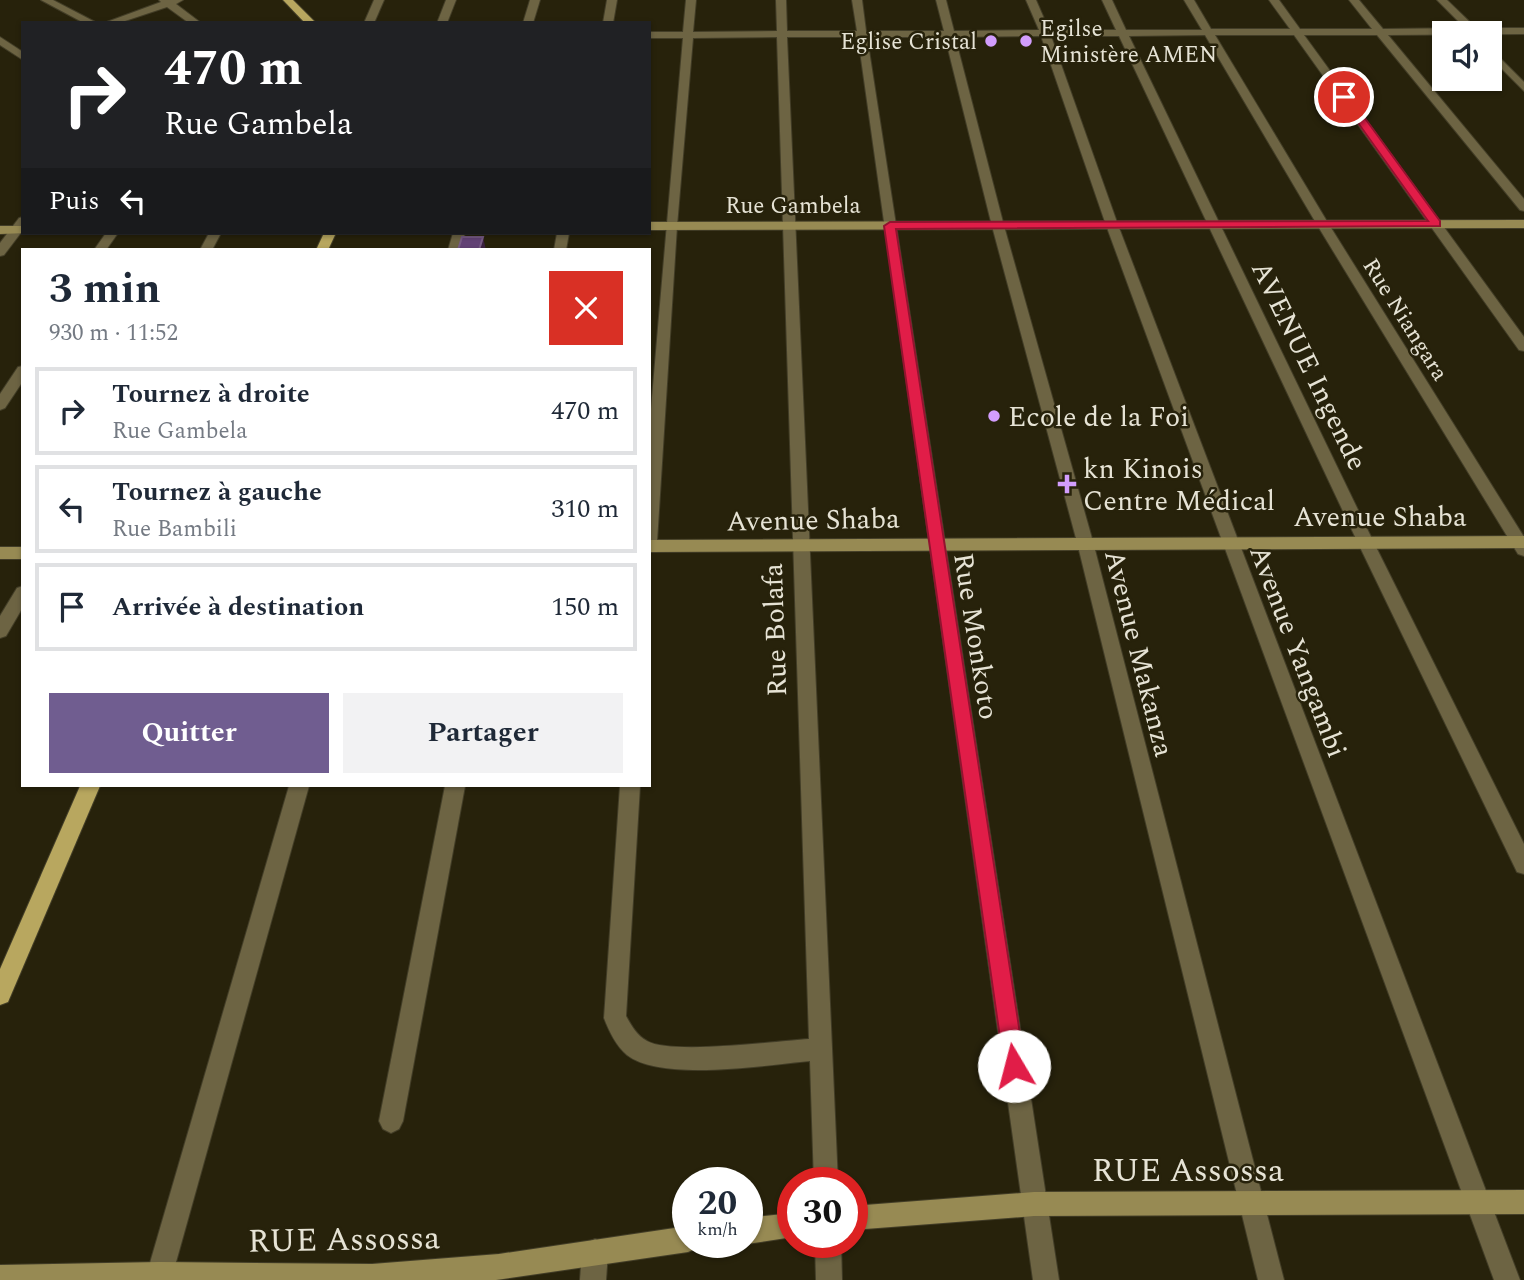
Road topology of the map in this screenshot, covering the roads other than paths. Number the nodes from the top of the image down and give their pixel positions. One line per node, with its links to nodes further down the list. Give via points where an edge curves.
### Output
1 (46, 0): 18 (street)
2 (289, 0): 21 (main road)
3 (379, 0): 22 (street)
4 (452, 0): 23 (street)
5 (535, 0): 24 (street)
6 (612, 0): 25 (street)
7 (691, 0): 37 (street)
8 (781, 0): 38 (street, Rue Bolafa)
9 (857, 0): 39 (street, Rue Monkoto)
10 (941, 0): 34 (street, Avenue Makanza)
11 (1031, 0): 30 (street, Avenue Yangambi)
12 (1107, 0): 35 (street, AVENUE Ingende)
13 (1189, 0): 36 (street, Rue Niangara)
14 (1275, 0): 31 (street)
15 (1354, 0): 28 (street)
16 (1442, 0): 26 (street)
17 (170, 1): 19 (street); 20 (street)
18 (88, 21)
19 (115, 21)
20 (194, 21)
21 (309, 21)
22 (370, 21)
23 (443, 21)
24 (529, 21)
25 (608, 21)
26 (1462, 21)
27 (1524, 31): 29 (street)
28 (1381, 32): 31 (street); 32 (street); 45 (street)
29 (1502, 32)
30 (1045, 33): 34 (street); 35 (street); 51 (street, Avenue Yangambi)
31 (1298, 33): 36 (street); 48 (street)
32 (1432, 33)
33 (651, 34): 37 (street)
34 (948, 34): 39 (street); 55 (street, Avenue Makanza)
35 (1124, 34): 36 (street); 47 (street, AVENUE Ingende)
36 (1209, 34): 46 (street, Rue Niangara)
37 (690, 35): 38 (street); 53 (street)
38 (782, 35): 39 (street); 50 (street, Rue Bolafa)
39 (863, 35): 54 (street, Rue Monkoto)
40 (0, 40): 41 (street)
41 (21, 53): 42 (street)
42 (0, 57)
43 (1502, 64): 44 (street)
44 (1524, 88)
45 (1524, 207)
46 (1322, 223): 47 (street, Rue Gambela); 48 (street, Rue Gambela); 68 (street, Rue Niangara)
47 (1213, 224): 51 (street, Rue Gambela); 65 (street, AVENUE Ingende)
48 (1436, 224): 49 (street, Rue Gambela); 59 (street)
49 (1524, 224)
50 (790, 225): 53 (street, Rue Gambela); 54 (street, Rue Gambela); 69 (street, Rue Bolafa)
51 (1112, 225): 55 (street, Rue Gambela); 64 (street, Avenue Yangambi)
52 (651, 226): 53 (street, Rue Gambela)
53 (671, 226): 62 (street)
54 (890, 226): 55 (street, Rue Gambela); 67 (street, Rue Monkoto)
55 (998, 226): 63 (street, Avenue Makanza)
56 (21, 227): 57 (street); 58 (street)
57 (0, 230)
58 (0, 252)
59 (1524, 347)
60 (21, 373): 61 (street)
61 (0, 405)
62 (651, 515)
63 (1085, 542): 64 (street, Avenue Shaba); 67 (street, Avenue Shaba); 86 (street, Avenue Makanza)
64 (1230, 543): 65 (street, Avenue Shaba); 84 (street, Avenue Yangambi)
65 (1366, 543): 68 (street, Avenue Shaba); 78 (street, AVENUE Ingende)
66 (651, 544): 69 (street, Avenue Shaba)
67 (936, 544): 69 (street, Avenue Shaba); 85 (street, Rue Monkoto)
68 (1522, 545)
69 (802, 546): 80 (street, Rue Bolafa)
70 (0, 553): 71 (street)
71 (21, 553)
72 (21, 595): 73 (street)
73 (0, 631)
74 (90, 787): 79 (main road)
75 (299, 787): 91 (street)
76 (455, 787): 81 (street)
77 (630, 787): 80 (street, via 615,1018 626,1037 639,1050 679,1058)
78 (1524, 865)
79 (0, 994)
80 (821, 1049): 82 (street, Rue Bolafa)
81 (391, 1121)
82 (825, 1167)
83 (1524, 1202): 84 (street, RUE Assossa)
84 (1477, 1203): 86 (street, RUE Assossa); 98 (street, Avenue Yangambi)
85 (1034, 1204): 86 (street, RUE Assossa); 87 (street, RUE Assossa); 96 (street, Rue Monkoto)
86 (1252, 1205): 97 (street, Avenue Makanza)
87 (868, 1217)
88 (672, 1241): 89 (street, RUE Assossa)
89 (595, 1252): 93 (street, RUE Assossa, via 499,1267); 94 (street)
90 (828, 1258): 95 (street)
91 (159, 1277): 92 (street, RUE Assossa); 93 (street, RUE Assossa)
92 (0, 1278)
93 (372, 1278)
94 (593, 1280)
95 (829, 1280)
96 (1046, 1280)
97 (1271, 1280)
98 (1507, 1280)

